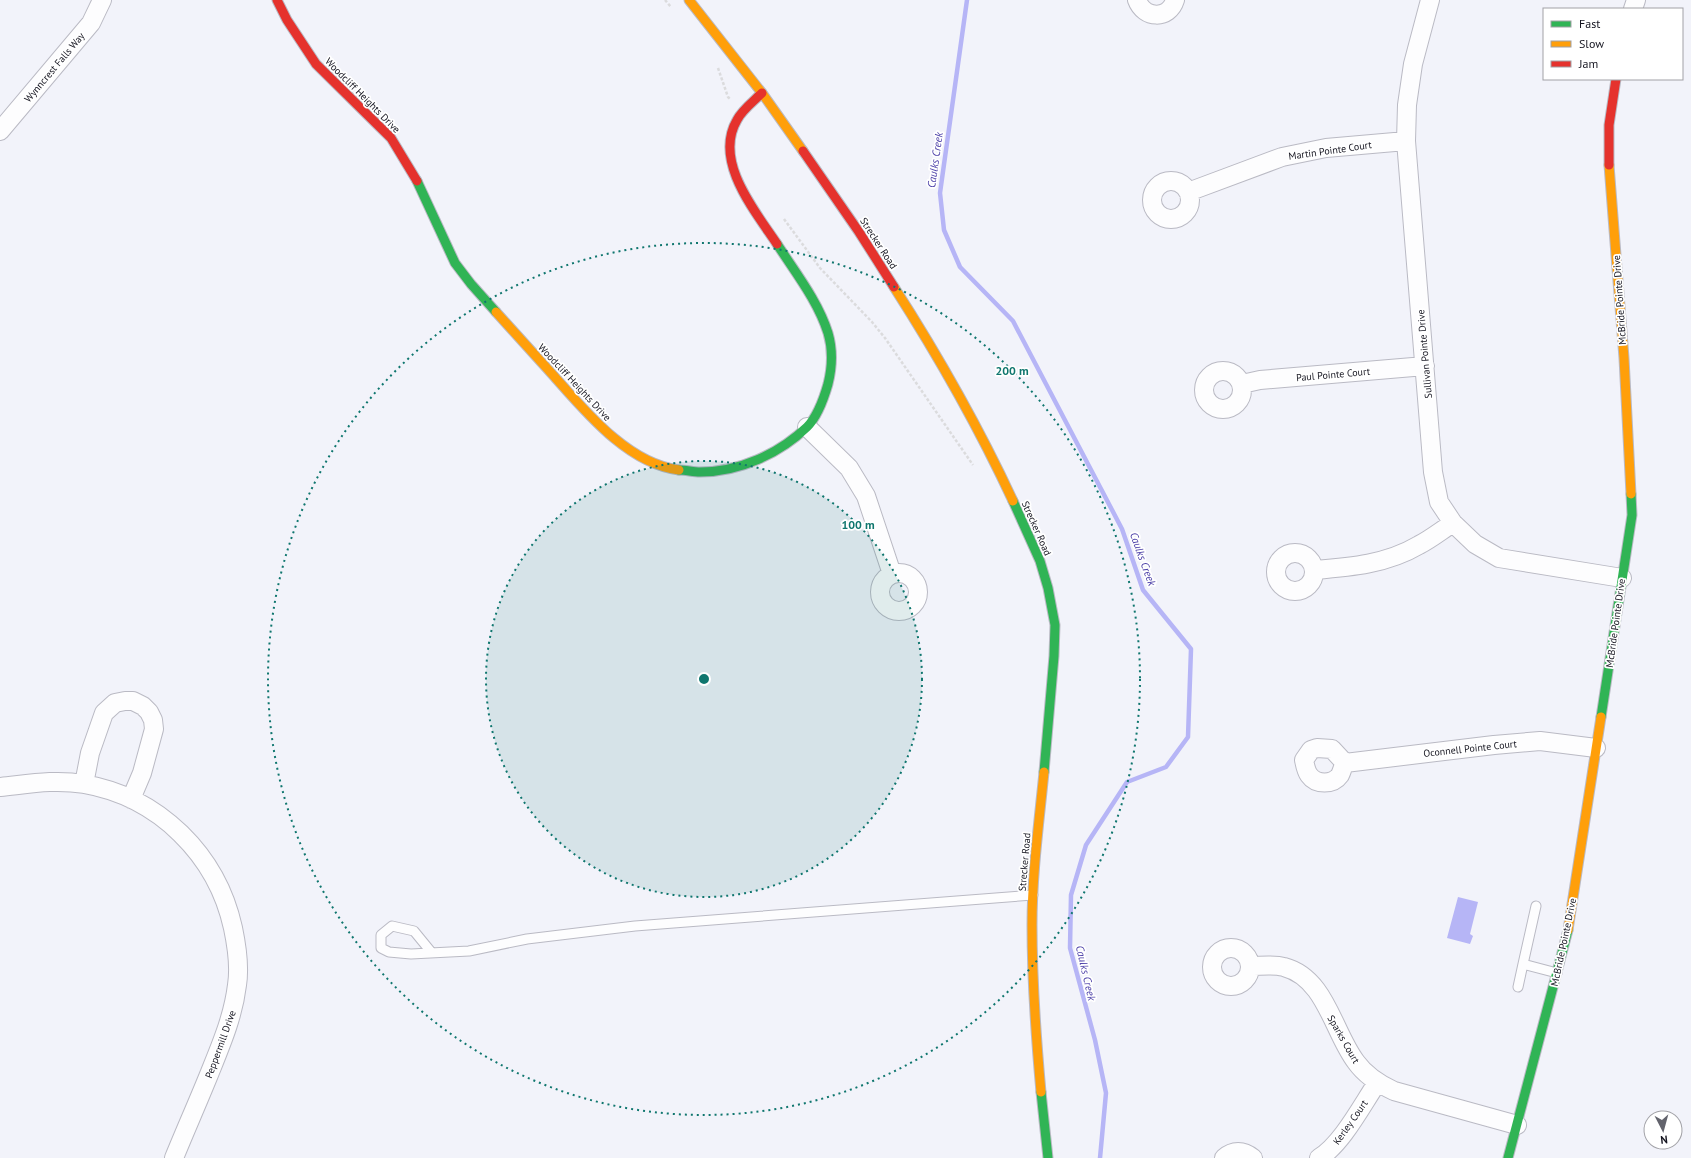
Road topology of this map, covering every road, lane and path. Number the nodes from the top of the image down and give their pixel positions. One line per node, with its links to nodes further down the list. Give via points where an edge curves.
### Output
1 (102, 0): 13 (street, Wynncrest Falls Way, via 91,23)
2 (277, 0): 19 (street, Woodcliff Heights Drive, via 316,64 391,138 421,187 455,263 471,284 593,420 620,443 650,461 674,469 700,472 728,470 758,460 783,446)
3 (665, 0): 8 (path)
4 (689, 0): 11 (street, Strecker Road)
5 (1137, 0): 6 (street, via 1143,10 1155,15 1167,12)
6 (1175, 0)
7 (1430, 0): 14 (street, Sullivan Pointe Drive, via 1413,64 1407,106)
8 (676, 12)
9 (716, 66): 12 (path)
10 (1616, 80): 24 (street, McBride Pointe Drive, via 1610,102 1607,154 1631,456 1632,515)
11 (762, 93): 12 (street, Woodcliff Heights Drive); 30 (street, Strecker Road, via 859,232 927,339 1001,476 1040,561 1055,625)
12 (738, 119): 19 (street, Woodcliff Heights Drive, via 732,132 729,154 737,179 817,307 828,334 832,368 825,396)
13 (0, 131)
14 (1406, 141): 15 (street, Martin Pointe Court, via 1326,148 1282,157); 17 (street, Sullivan Pointe Drive)
15 (1188, 192)
16 (783, 218): 20 (path, via 820,268 885,338)
17 (1425, 366): 18 (street, Paul Pointe Court, via 1260,380); 21 (street, Sullivan Pointe Drive, via 1433,472 1439,502)
18 (1242, 384)
19 (807, 427): 23 (street, via 849,468 866,496)
20 (975, 468)
21 (1453, 523): 22 (street, via 1419,546 1397,556 1370,564); 24 (street, Sullivan Pointe Drive, via 1475,544 1499,558)
22 (1315, 570)
23 (892, 574)
24 (1622, 578): 25 (street, McBride Pointe Drive)
25 (1596, 748): 26 (street, Oconnell Pointe Court, via 1540,742); 35 (street, McBride Pointe Drive, via 1570,923)
26 (1345, 763)
27 (84, 784): 28 (street, Peppermill Drive, via 58,781); 29 (street, Peppermill Drive); 29 (street, via 90,753 104,713 115,703 133,701 149,712 154,729 142,773)
28 (0, 787)
29 (131, 799): 39 (street, Peppermill Drive, via 167,821 187,838 203,858 222,893 236,940 238,962 234,1006 223,1041)
30 (1032, 894): 32 (lane, via 634,926); 40 (street, Strecker Road, via 1036,1039)
31 (1536, 906): 33 (lane)
32 (432, 953): 32 (lane, via 389,952 381,948 381,934 392,926 414,930)
33 (1523, 964): 35 (lane); 36 (lane)
34 (1250, 966): 37 (street, Sparks Court, via 1284,967 1297,972 1311,983 1355,1061)
35 (1557, 973): 38 (street, McBride Pointe Drive)
36 (1518, 987)
37 (1377, 1083): 38 (street, Sparks Court, via 1394,1092); 43 (street, Kerley Court, via 1340,1138)
38 (1517, 1125): 44 (street, McBride Pointe Drive)
39 (174, 1158)
40 (1048, 1158)
41 (1224, 1158): 42 (street, via 1235,1152 1242,1152)
42 (1253, 1158)
43 (1319, 1158)
44 (1508, 1158)

